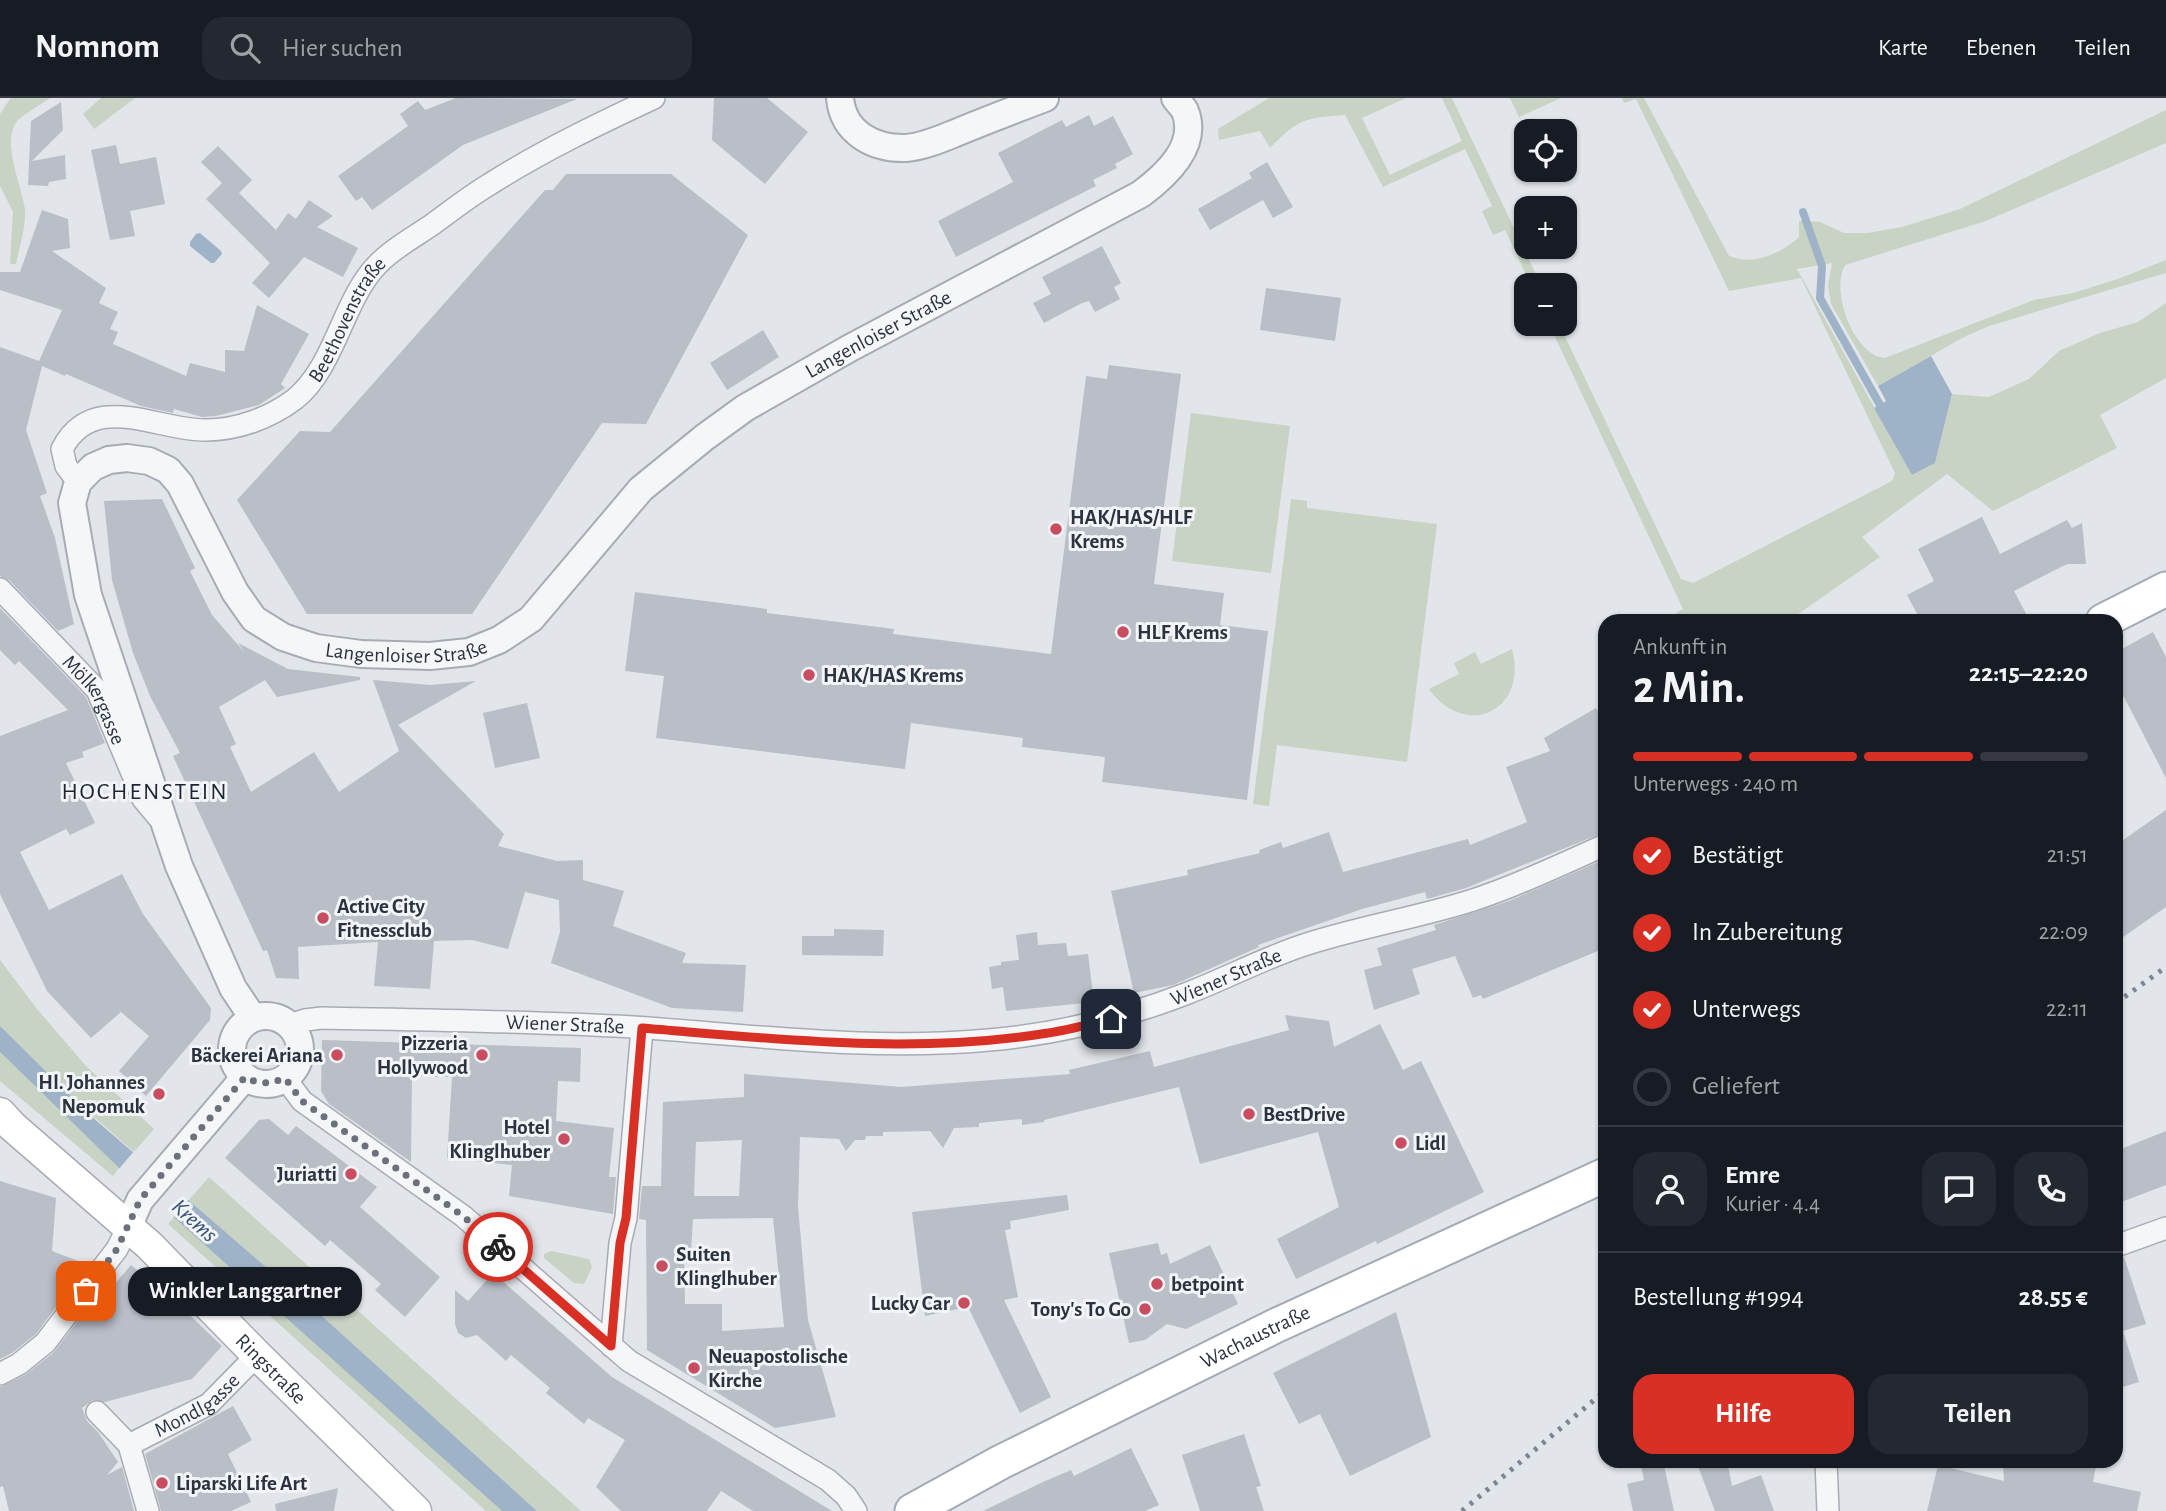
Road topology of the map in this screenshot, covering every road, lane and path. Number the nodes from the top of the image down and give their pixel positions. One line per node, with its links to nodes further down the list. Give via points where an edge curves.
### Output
1 (654, 98): 5 (street, Beethovenstraße, via 489,184 378,263 314,376 296,398 237,427 176,428 140,417 86,423 70,434 62,449 66,466)
2 (840, 98): 3 (street, via 852,129 875,145 908,148)
3 (1045, 98)
4 (1175, 98): 5 (street, Langenloiser Straße, via 1185,111 1188,133 1166,175 1141,194 745,408 641,489 531,618 499,640 469,652 361,654 316,648 283,637 254,618 235,592 180,484 168,470 127,457 93,467)
5 (78, 482): 9 (street, via 72,503 88,595)
6 (0, 589): 9 (street, Mölkergasse, via 97,690 143,799)
7 (2166, 589): 8 (main road)
8 (2117, 614)
9 (166, 827): 11 (street, via 205,928 233,988)
10 (1598, 848): 13 (street, Wiener Straße, via 1468,902 1338,934 1190,992 1111,1019 1049,1033 939,1044 828,1042)
11 (253, 1018): 12 (street, Wiener Straße, via 269,1016); 14 (street, via 234,1037 232,1049 233,1060)
12 (290, 1025): 13 (street, Wiener Straße, via 322,1018); 15 (street, via 297,1035 299,1059)
13 (642, 1028): 21 (street)
14 (245, 1077): 15 (street, via 262,1084); 18 (street, via 140,1200)
15 (285, 1078): 21 (street, via 302,1101 463,1216)
16 (4, 1125): 18 (main road, Ringstraße)
17 (1598, 1178): 30 (main road, Wachaustraße, via 1275,1326)
18 (128, 1227): 22 (main road, Ringstraße); 23 (street, via 117,1249 45,1343)
19 (2166, 1228): 20 (street)
20 (2123, 1243)
21 (611, 1346): 29 (street, via 629,1362 828,1480)
22 (257, 1356): 25 (street, Mondlgasse, via 209,1404); 28 (main road, Ringstraße)
23 (0, 1374)
24 (97, 1412): 25 (street)
25 (129, 1445): 27 (street)
26 (1826, 1468): 31 (street)
27 (148, 1511)
28 (416, 1511)
29 (856, 1511)
30 (912, 1511)
31 (1828, 1511)

